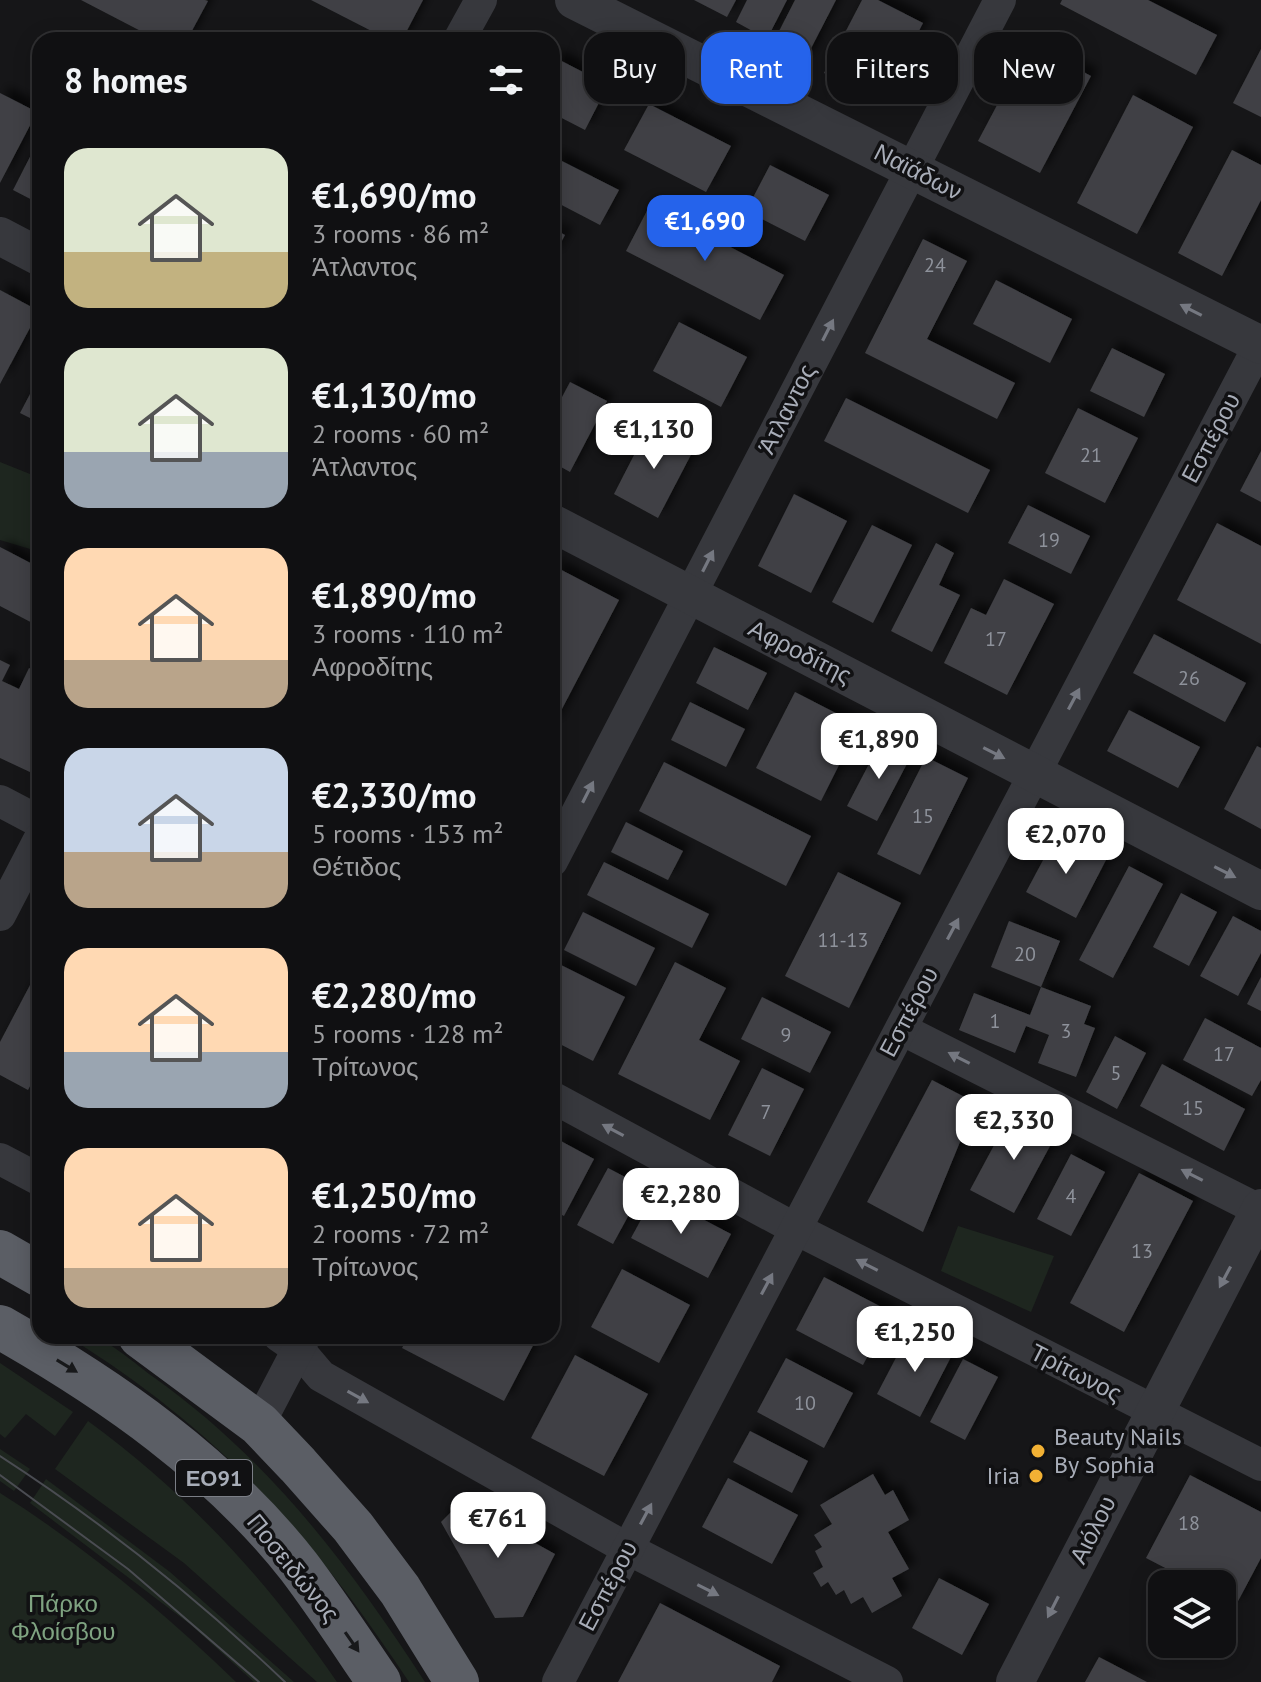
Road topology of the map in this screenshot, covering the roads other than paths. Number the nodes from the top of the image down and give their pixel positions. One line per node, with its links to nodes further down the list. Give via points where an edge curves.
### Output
1 (481, 0): 4 (street)
2 (574, 0): 5 (street, Ναϊάδων)
3 (1000, 0): 5 (street, Άτλαντος)
4 (463, 32)
5 (912, 169): 8 (street, Ναϊάδων, one-way to 5); 10 (street, Άτλαντος, one-way to 5)
6 (0, 236): 7 (street)
7 (32, 253)
8 (1261, 343): 11 (street, Εσπέρου, one-way to 8)
9 (560, 527): 10 (street, Αφροδίτης)
10 (690, 595): 11 (street, Αφροδίτης, one-way to 11); 14 (street, Άτλαντος, one-way to 10)
11 (1034, 774): 16 (street, Αφροδίτης, one-way to 16); 18 (street, Εσπέρου, one-way to 11)
12 (0, 801): 13 (street)
13 (32, 818)
14 (560, 846)
15 (32, 853): 17 (street)
16 (1261, 891)
17 (0, 915)
18 (901, 1029): 22 (street, one-way to 18); 23 (street, Εσπέρου)
19 (560, 1101): 23 (street, Τρίτωνος, one-way to 19)
20 (0, 1159): 21 (street)
21 (32, 1176)
22 (1261, 1210): 30 (street, Αιόλου, one-way to 30)
23 (796, 1229): 30 (street, Τρίτωνος, one-way to 23); 33 (street, Εσπέρου, one-way to 23)
24 (0, 1252): 25 (highway)
25 (32, 1270)
26 (0, 1327): 34 (highway, Ποσειδώνος / ΕΟ91, one-way to 34, via 100,1386 201,1465 298,1566)
27 (151, 1344): 31 (highway, ΕΟ91)
28 (292, 1344): 31 (street)
29 (297, 1344): 33 (street, one-way to 33, via 321,1376)
30 (1154, 1413): 32 (street, Τρίτωνος); 38 (street, Αιόλου, one-way to 38)
31 (259, 1424): 35 (highway, ΕΟ91, via 353,1527)
32 (1261, 1465)
33 (628, 1549): 36 (street, Εσπέρου); 37 (street, one-way to 37)
34 (379, 1682)
35 (457, 1682)
36 (558, 1682)
37 (887, 1682)
38 (1015, 1682)

